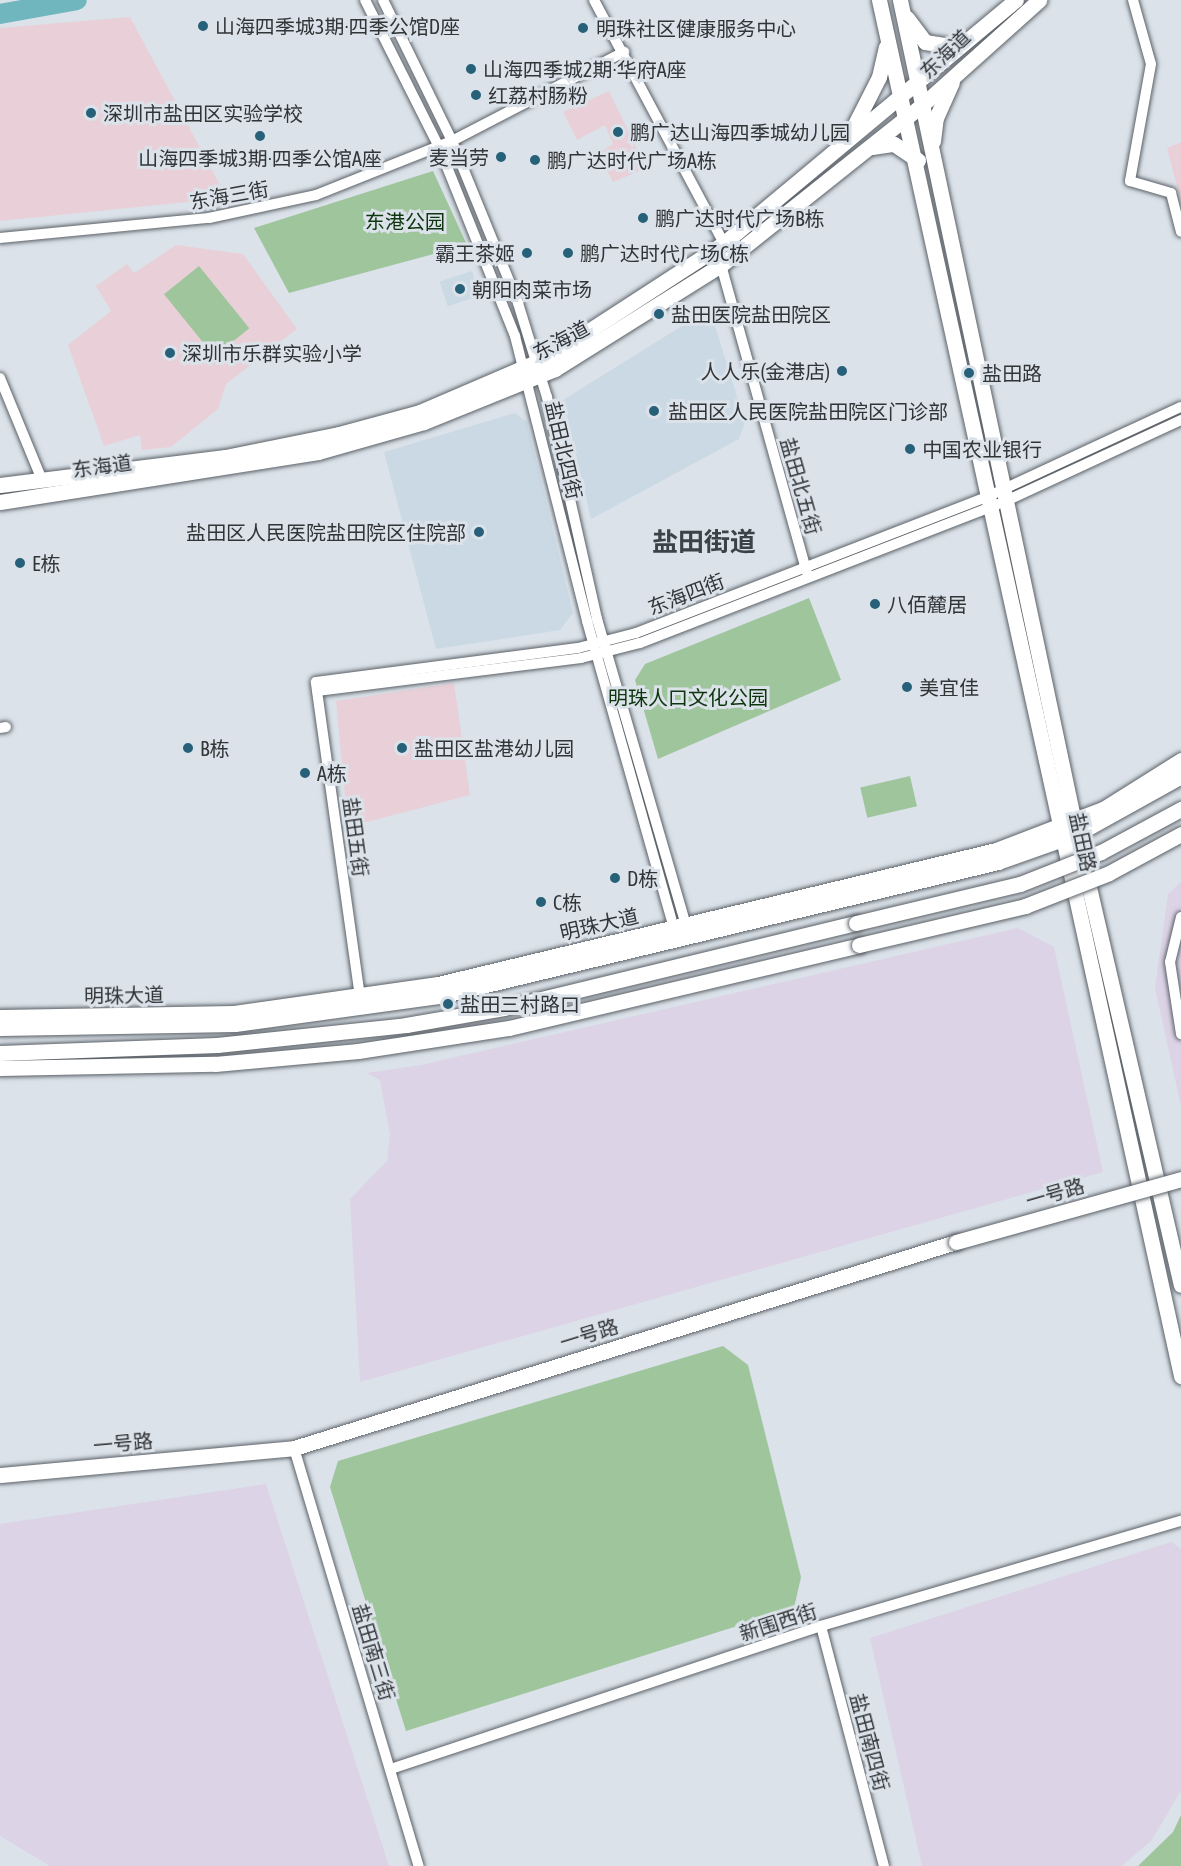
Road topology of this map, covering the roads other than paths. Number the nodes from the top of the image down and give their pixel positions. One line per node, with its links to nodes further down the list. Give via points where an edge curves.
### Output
1 (365, 0): 19 (street, 盐田北四街)
2 (384, 0): 18 (street, 盐田北四街)
3 (594, 0): 11 (street)
4 (879, 0): 9 (street, 盐田路)
5 (1016, 0): 10 (street, 东海道)
6 (1039, 0): 12 (street, 东海道)
7 (1133, 0): 23 (street, via 1151,63 1130,181 1171,194)
8 (902, 6): 10 (street, via 925,42); 13 (street, 盐田路)
9 (887, 38): 14 (street, 盐田路); 17 (street, via 879,77)
10 (957, 47): 13 (street, 东海道)
11 (624, 52): 18 (street, 东海三街); 25 (street)
12 (964, 66): 15 (street, 东海道); 21 (street, via 936,118)
13 (915, 86): 14 (street, 东海道); 15 (street, 盐田路)
14 (900, 98): 16 (street, 盐田路); 17 (street, 东海道)
15 (921, 106): 16 (street, 东海道); 21 (street, 盐田路)
16 (906, 118): 20 (street, 东海道); 22 (street, 盐田路)
17 (847, 139): 25 (street, 东海道)
18 (452, 141): 19 (street, 东海三街); 27 (street, 盐田北四街, via 502,259)
19 (440, 147): 24 (street, 东海三街, via 344,186 263,209); 27 (street, 盐田北四街)
20 (863, 150): 22 (street, via 894,144); 26 (street, 东海道)
21 (932, 153): 33 (street, 盐田路)
22 (918, 160): 34 (street, 盐田路)
23 (1181, 232)
24 (0, 238)
25 (724, 243): 27 (street, 东海道)
26 (721, 265): 27 (street, 东海道, via 594,348); 36 (street, 盐田北五街)
27 (532, 372): 31 (street, 东海道, via 420,412 319,439); 35 (street, 东海道, via 424,422 318,452); 37 (street, 盐田北四街)
28 (0, 378): 31 (street)
29 (1181, 408): 33 (street, 东海四街)
30 (1181, 420): 33 (street, 东海四街)
31 (42, 480): 32 (street, 东海道)
32 (0, 484)
33 (1007, 494): 34 (street, 东海四街); 42 (street, 盐田路)
34 (992, 501): 36 (street, 东海四街); 44 (street, 盐田路)
35 (0, 502)
36 (807, 572): 37 (street, 东海四街)
37 (600, 648): 38 (street, 东海四街); 46 (street, 盐田北四街)
38 (316, 687): 47 (street, 盐田五街)
39 (1181, 760): 42 (street, 明珠大道)
40 (1181, 776): 42 (street, 明珠大道)
41 (1181, 809): 51 (street, bridge, via 1101,852 1020,884 451,1018 355,1032 141,1049)
42 (1076, 828): 44 (street, 明珠大道); 54 (street, 盐田路)
43 (1181, 834): 52 (street, bridge, via 1109,873 1025,906 456,1037 290,1057)
44 (1060, 835): 46 (street, 明珠大道); 49 (street, 明珠大道, via 937,879 375,1008 235,1024); 55 (street, 盐田路)
45 (1181, 917): 50 (street, via 1170,962)
46 (680, 927): 47 (street, 明珠大道)
47 (360, 998): 48 (street, 明珠大道, via 234,1013)
48 (0, 1017)
49 (0, 1028)
50 (1181, 1034)
51 (0, 1053)
52 (0, 1068)
53 (1181, 1179): 56 (street, 一号路, bridge, via 956,1242)
54 (1181, 1285)
55 (1181, 1376)
56 (294, 1448): 57 (street, 一号路); 60 (street, 盐田南三街)
57 (0, 1475)
58 (1181, 1521): 59 (street, 新围西街)
59 (821, 1626): 60 (street, 新围西街); 62 (street, 盐田南四街)
60 (391, 1769): 61 (street, 盐田南三街)
61 (419, 1866)
62 (884, 1866)

